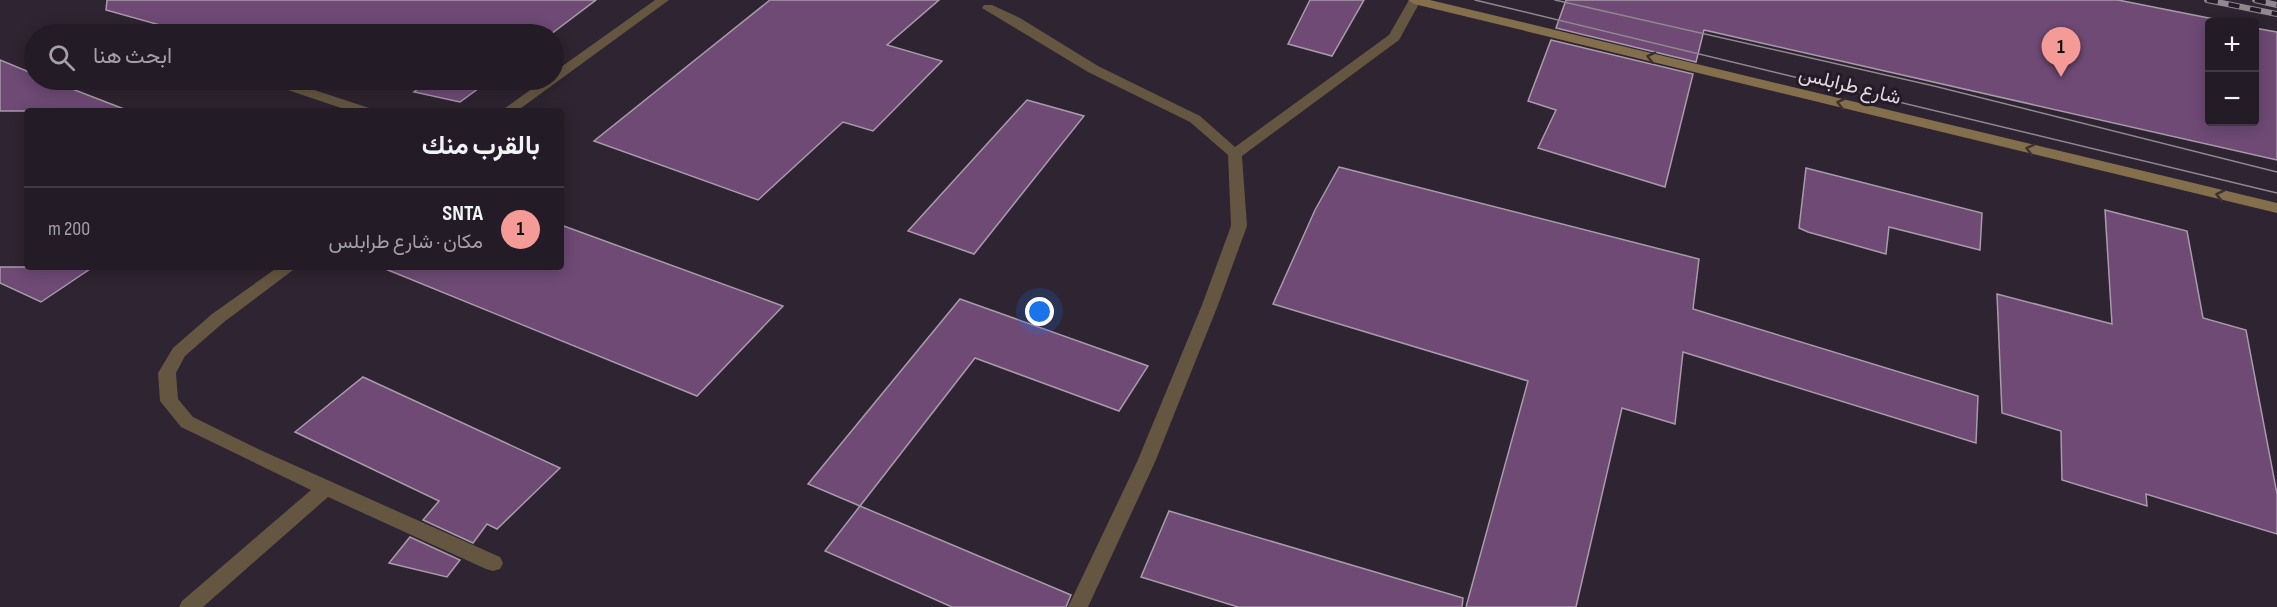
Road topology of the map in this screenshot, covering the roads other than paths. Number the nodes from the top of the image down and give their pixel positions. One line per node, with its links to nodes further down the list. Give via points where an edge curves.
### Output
1 (663, 0): 4 (lane)
2 (1414, 0): 9 (lane, via 1394,37); 10 (main road, شارع طرابلس, one-way to 2)
3 (988, 8): 9 (lane, via 1093,69 1195,119)
4 (564, 71)
5 (302, 90): 7 (lane)
6 (538, 90): 8 (lane)
7 (355, 108)
8 (512, 108)
9 (1235, 154): 15 (lane, via 1239,226 1146,462)
10 (2277, 208)
11 (285, 270): 12 (lane, via 179,352 167,373 169,401 187,422)
12 (326, 488): 13 (lane); 14 (lane)
13 (494, 563)
14 (189, 607)
15 (1078, 607)

